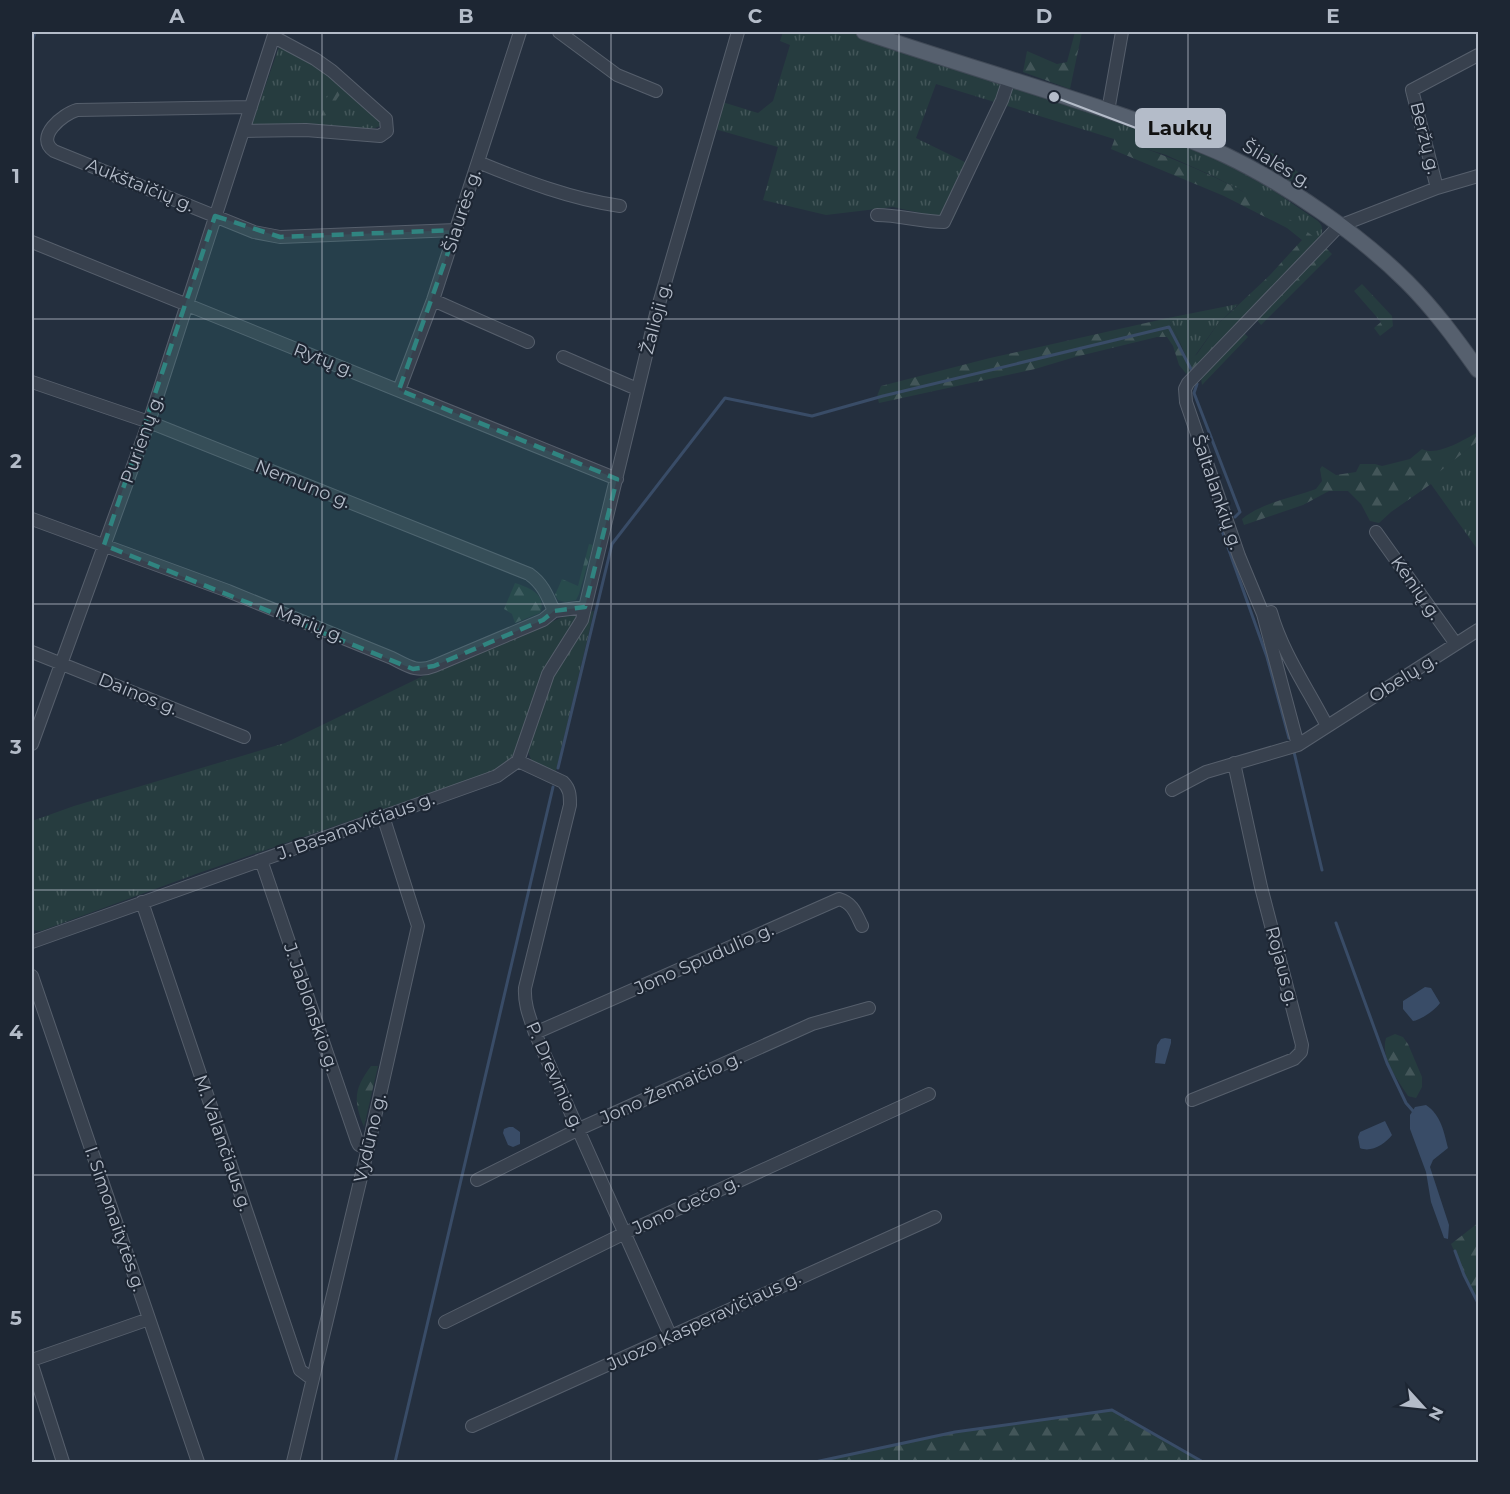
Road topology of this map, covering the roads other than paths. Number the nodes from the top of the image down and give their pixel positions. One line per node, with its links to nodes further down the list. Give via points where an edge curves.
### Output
1 (520, 32): 13 (street, Šiaurės g.)
2 (559, 32): 9 (street, via 617,75)
3 (738, 32): 28 (street, Žalioji g.)
4 (864, 32): 8 (main road, Šilalės g.)
5 (1122, 32): 11 (street)
6 (275, 34): 10 (street, Purienų g.); 12 (street, Purienų g., via 332,70 386,119 387,131 380,136 306,130)
7 (1479, 55): 15 (street, Beržų g., via 1412,90)
8 (1009, 79): 11 (main road, Šilalės g.); 17 (street, via 944,222)
9 (656, 91)
10 (251, 107): 12 (street, Purienų g.); 18 (street, Aukštaičių g., via 77,110 61,118 49,132 47,140 54,151)
11 (1108, 111): 19 (main road, Šilalės g., via 1164,129 1226,156 1258,172)
12 (243, 131): 18 (street, Purienų g.)
13 (478, 162): 16 (street, via 563,194); 20 (street, Šiaurės g.)
14 (1479, 176): 15 (street)
15 (1437, 188): 19 (street)
16 (620, 206)
17 (877, 215)
18 (215, 216): 20 (street, Aukštaičių g., via 280,237); 23 (street, Purienų g.)
19 (1339, 226): 26 (main road, Šilalės g., via 1406,282 1446,325); 37 (street, Šaltalankių g., via 1185,389 1186,402 1239,556)
20 (456, 230): 22 (street, Šiaurės g.)
21 (32, 242): 23 (street, Rytų g.)
22 (433, 300): 24 (street); 29 (street, Šiaurės g.)
23 (187, 306): 29 (street, Rytų g.); 30 (street, Purienų g.)
24 (528, 342)
25 (563, 357): 28 (street)
26 (1479, 370)
27 (32, 382): 30 (street, Nemuno g.)
28 (637, 388): 31 (street, Žalioji g.)
29 (399, 390): 31 (street, Rytų g.)
30 (149, 422): 34 (street, Purienų g.); 36 (street, Nemuno g., via 529,574 539,580)
31 (617, 479): 35 (street, Žalioji g.)
32 (32, 519): 34 (street, Marių g.)
33 (1376, 532): 39 (street, Kėnių g.)
34 (104, 545): 36 (street, Marių g., via 239,595 413,669 434,666 543,620); 41 (street, Purienų g.)
35 (585, 607): 36 (street, Marių g.); 46 (street, via 577,631 548,674)
36 (554, 611)
37 (1263, 614): 42 (street, via 1271,612); 45 (street, Šaltalankių g.)
38 (1479, 630): 39 (street, Obelų g.)
39 (1456, 644): 42 (street, Obelų g.)
40 (32, 652): 41 (street, Dainos g.)
41 (61, 663): 43 (street, Dainos g.); 44 (street, Purienų g.)
42 (1327, 726): 45 (street, Obelų g.)
43 (244, 737)
44 (32, 744)
45 (1298, 745): 47 (street)
46 (518, 761): 49 (street, J. Basanavičiaus g., via 497,776); 56 (street, P. Drevinio g., via 563,782 570,797 525,988 526,1009)
47 (1233, 763): 48 (street); 58 (street, Rojaus g., via 1302,1045 1294,1059)
48 (1172, 790)
49 (382, 816): 50 (street, J. Basanavičiaus g.); 60 (street, Vydūno g., via 418,926)
50 (261, 860): 51 (street, J. Basanavičiaus g.); 60 (street, J. Jablonskio g., via 357,1141)
51 (142, 902): 53 (street, J. Basanavičiaus g.); 68 (street, M. Valančiaus g., via 300,1370)
52 (862, 926): 56 (street, Jono Spudulio g., via 853,908 839,899)
53 (32, 942)
54 (32, 976): 64 (street, I. Simonaitytės g.)
55 (869, 1008): 59 (street, Jono Žemaičio g., via 812,1024)
56 (535, 1033): 59 (street, P. Drevinio g.)
57 (929, 1094): 63 (street, Jono Gečo g.)
58 (1192, 1100)
59 (579, 1129): 61 (street, Jono Žemaičio g.); 63 (street, P. Drevinio g.)
60 (368, 1148): 68 (street, Vydūno g.)
61 (477, 1180)
62 (935, 1217): 66 (street, Juozo Kasperavičiaus g.)
63 (625, 1233): 65 (street, Jono Gečo g.); 66 (street, P. Drevinio g.)
64 (149, 1319): 67 (street); 71 (street, I. Simonaitytės g.)
65 (446, 1322)
66 (671, 1337): 69 (street, Juozo Kasperavičiaus g.)
67 (32, 1362): 70 (street)
68 (313, 1377): 72 (street, Vydūno g.)
69 (472, 1426)
70 (63, 1462)
71 (198, 1462)
72 (293, 1462)

